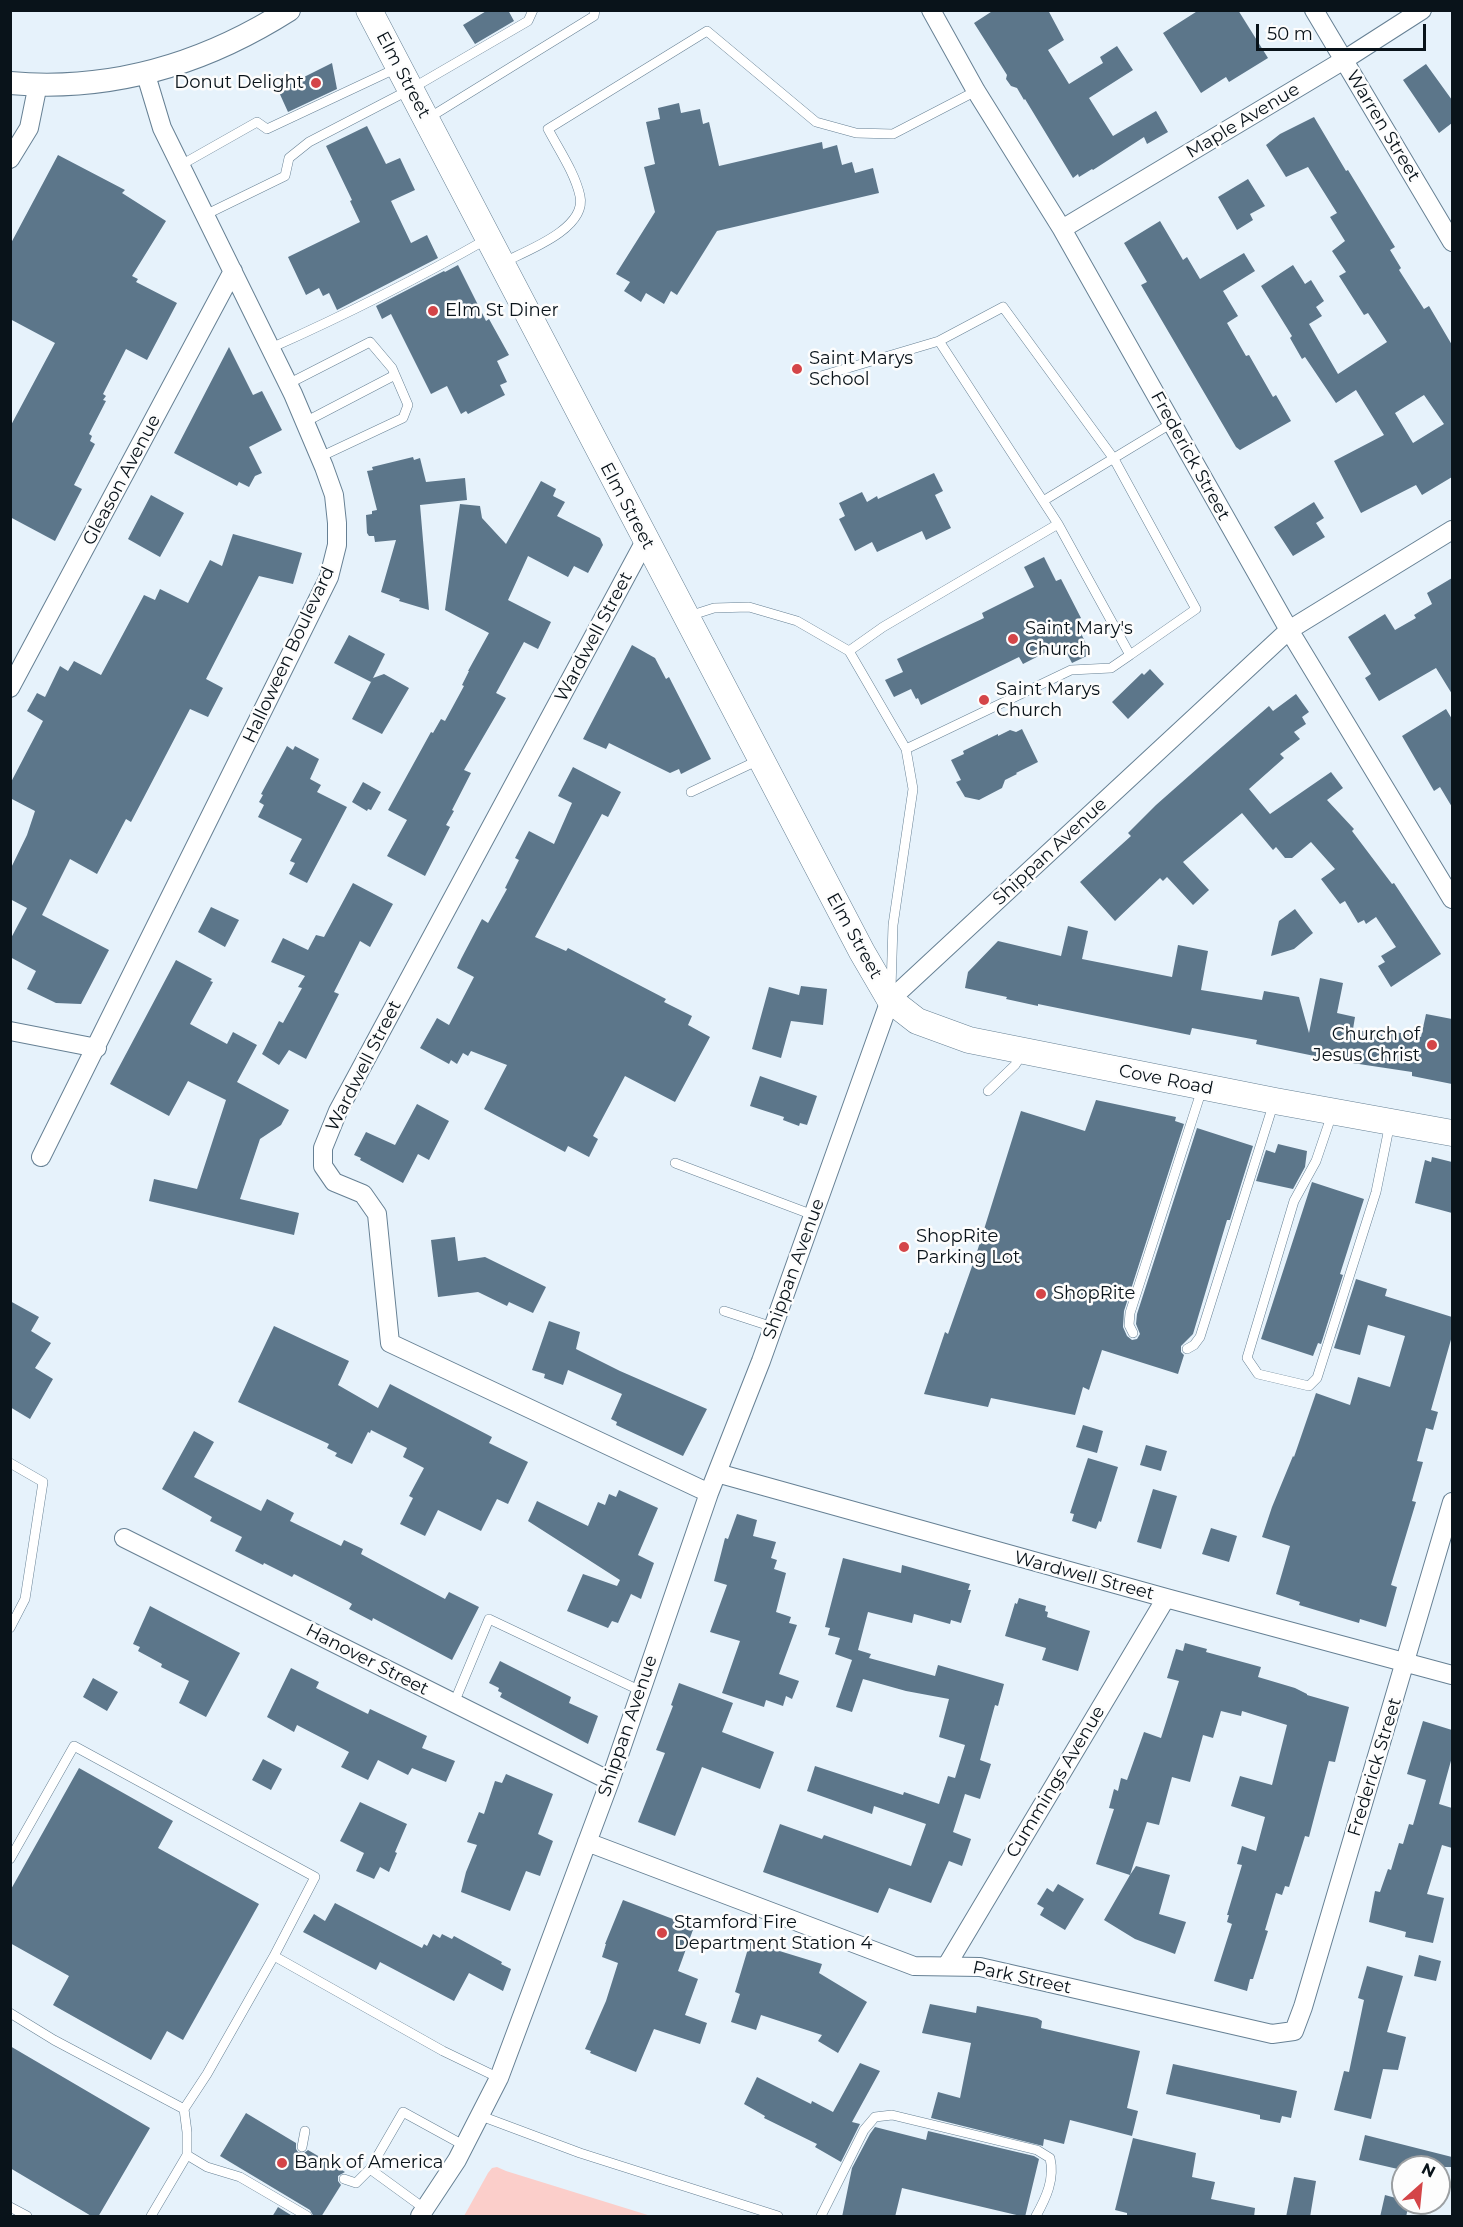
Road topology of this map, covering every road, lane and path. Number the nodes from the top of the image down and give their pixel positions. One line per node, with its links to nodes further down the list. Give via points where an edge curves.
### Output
1 (289, 10): 9 (street, via 207,54)
2 (369, 10): 10 (main road, Elm Street)
3 (533, 10): 10 (lane, via 528,21)
4 (595, 10): 14 (lane, via 594,16)
5 (930, 10): 13 (street, Frederick Street)
6 (1314, 10): 8 (street, Warren Street)
7 (1422, 10): 8 (street, Maple Avenue)
8 (1344, 60): 18 (street, Maple Avenue); 20 (street, Warren Street)
9 (146, 75): 12 (street, via 87,83); 16 (street, Halloween Boulevard, via 162,128)
10 (405, 78): 14 (main road, Elm Street); 16 (lane, via 267,129 256,122); 17 (lane, via 289,158 285,176)
11 (10, 83): 12 (street)
12 (38, 84): 15 (street, via 28,128)
13 (976, 91): 18 (street, Frederick Street); 21 (lane, via 893,134 856,133 816,122 707,31 548,129 576,183 581,198 579,214 569,227)
14 (427, 119): 19 (main road, Elm Street)
15 (10, 159)
16 (180, 165): 17 (street, Halloween Boulevard)
17 (205, 215): 22 (street, Halloween Boulevard)
18 (1062, 229): 29 (street, Frederick Street)
19 (487, 239): 21 (main road, Elm Street); 24 (lane, via 335,320)
20 (1452, 242)
21 (500, 264): 35 (main road, Elm Street)
22 (233, 271): 24 (street, Halloween Boulevard); 40 (street, Gleason Avenue)
23 (939, 341): 26 (lane); 31 (lane, via 1003,307); 32 (lane)
24 (271, 348): 27 (street, Halloween Boulevard)
25 (395, 375): 27 (lane, via 370,342); 28 (lane); 30 (lane, via 408,405 402,418)
26 (821, 376)
27 (288, 384): 28 (street, Halloween Boulevard)
28 (305, 422): 30 (street, Halloween Boulevard)
29 (1172, 423): 31 (lane); 37 (street, Frederick Street)
30 (320, 457): 47 (street, Halloween Boulevard, via 333,495 337,523 337,545 329,577)
31 (1114, 459): 32 (lane); 39 (lane, via 1196,609)
32 (1043, 501): 33 (lane)
33 (1058, 524): 38 (lane); 39 (lane)
34 (1452, 530): 37 (street, Shippan Avenue)
35 (645, 541): 36 (main road, Elm Street); 64 (street, Wardwell Street, via 338,1111 323,1148 323,1166 334,1182 363,1194 377,1214 390,1343)
36 (685, 617): 38 (lane, via 714,608 749,607 798,621); 42 (main road, Elm Street)
37 (1289, 630): 44 (street, Frederick Street); 45 (street, Shippan Avenue)
38 (849, 651): 41 (lane)
39 (1130, 656): 41 (lane, via 1111,668 1071,670)
40 (10, 688)
41 (906, 749): 45 (lane, via 913,789 893,925)
42 (760, 759): 43 (lane); 45 (main road, Elm Street)
43 (691, 792)
44 (1452, 899)
45 (890, 1000): 48 (main road, Cove Road, via 917,1022 969,1040); 57 (street, Shippan Avenue)
46 (10, 1031): 47 (street)
47 (97, 1048): 55 (street, Halloween Boulevard)
48 (1024, 1052): 49 (main road, Cove Road); 50 (lane)
49 (1202, 1087): 51 (main road, Cove Road); 60 (lane, via 1130,1313)
50 (988, 1091)
51 (1275, 1101): 52 (main road, Cove Road); 61 (lane, via 1200,1337)
52 (1333, 1112): 53 (main road, Cove Road); 53 (lane, via 1316,1161 1294,1201 1247,1358 1258,1374 1309,1386 1317,1378 1376,1192)
53 (1391, 1122): 54 (main road, Cove Road)
54 (1452, 1132)
55 (41, 1157)
56 (675, 1163): 57 (lane)
57 (813, 1215): 59 (street, Shippan Avenue)
58 (724, 1311): 59 (lane)
59 (773, 1327): 63 (street, Shippan Avenue)
60 (1133, 1333)
61 (1187, 1349)
62 (10, 1463): 68 (lane, via 44,1482 25,1599)
63 (717, 1473): 64 (street, Shippan Avenue); 67 (street, Wardwell Street)
64 (709, 1493): 71 (street, Shippan Avenue)
65 (1452, 1502): 69 (street, Frederick Street)
66 (124, 1538): 72 (street, Hanover Street)
67 (1166, 1598): 69 (street, Wardwell Street); 77 (street, Cummings Avenue)
68 (10, 1628)
69 (1405, 1663): 70 (street, Wardwell Street); 79 (street, Frederick Street)
70 (1452, 1675)
71 (641, 1691): 72 (lane, via 489,1619); 73 (street, Shippan Avenue)
72 (454, 1703): 73 (street, Hanover Street)
73 (610, 1781): 74 (street, Shippan Avenue)
74 (587, 1842): 77 (street, Park Street, via 914,1966); 80 (street, Shippan Avenue)
75 (10, 1859): 76 (lane, via 74,1746 315,1877)
76 (274, 1956): 80 (lane); 81 (lane)
77 (947, 1965): 79 (street, Park Street, via 980,1967 1272,2034)
78 (10, 2013): 81 (lane)
79 (1294, 2031)
80 (499, 2078): 82 (street, Shippan Avenue)
81 (184, 2109): 86 (lane)
82 (481, 2116): 84 (street, Shippan Avenue); 94 (lane, via 580,2153)
83 (305, 2131): 85 (lane)
84 (465, 2146): 87 (lane, via 403,2112); 90 (street, Shippan Avenue)
85 (302, 2147)
86 (187, 2155): 92 (lane); 93 (lane, via 207,2167 240,2177)
87 (370, 2169): 88 (lane, via 356,2183); 90 (lane)
88 (344, 2179)
89 (10, 2207): 91 (lane)
90 (422, 2213)
91 (27, 2217)
92 (151, 2217)
93 (307, 2217)
94 (778, 2217)
95 (821, 2217): 96 (lane, via 864,2130 875,2117 892,2115 1037,2151 1050,2158 1053,2170 1046,2199)
96 (1036, 2217)

